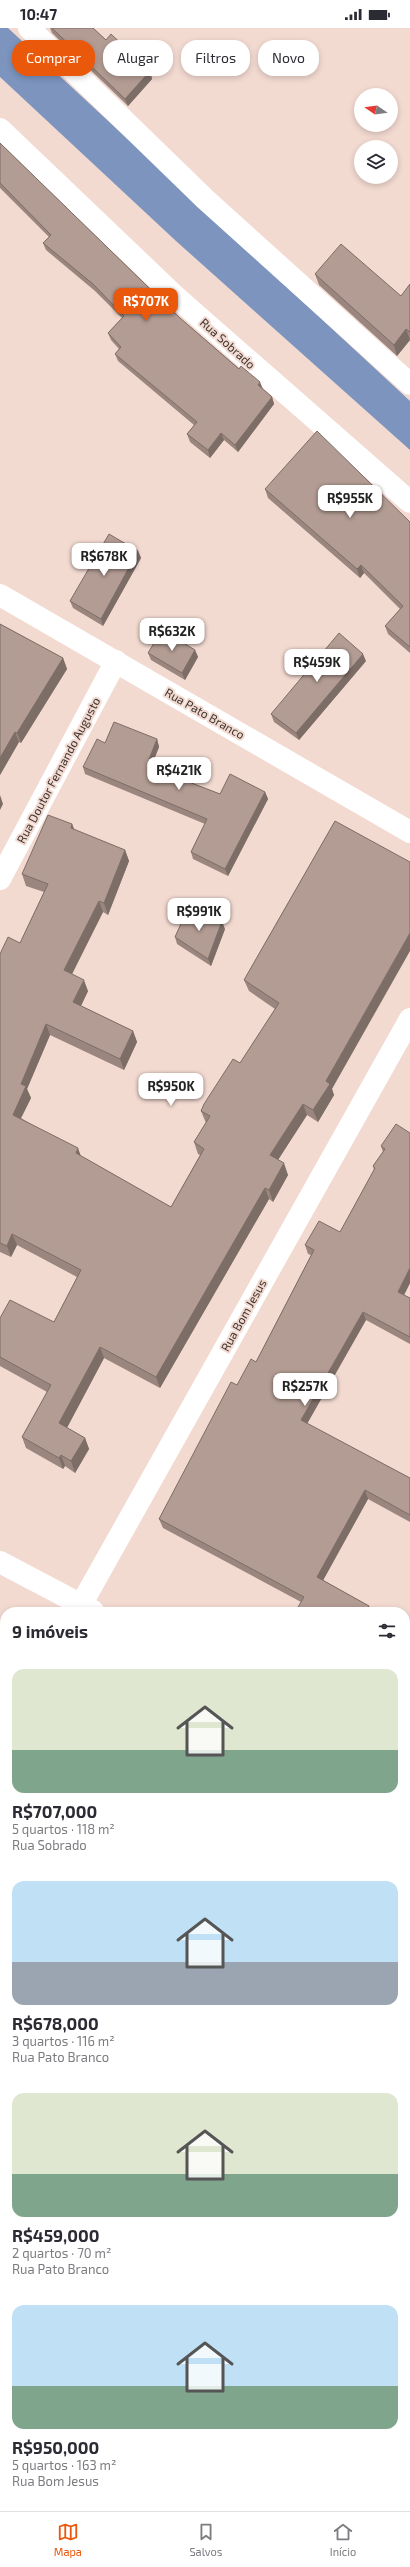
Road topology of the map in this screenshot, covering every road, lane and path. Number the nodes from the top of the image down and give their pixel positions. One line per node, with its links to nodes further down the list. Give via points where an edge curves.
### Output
1 (29, 28): 3 (street, via 205,199)
2 (0, 129): 4 (street, Rua Sobrado, via 175,296)
3 (410, 384)
4 (410, 502)
5 (0, 595): 6 (street, Rua Pato Branco)
6 (116, 661): 7 (street, Rua Pato Branco); 8 (street, Rua Doutor Fernando Augusto)
7 (410, 832)
8 (0, 879)
9 (410, 1019): 12 (street, Rua Bom Jesus)
10 (0, 1562): 11 (street)
11 (79, 1607)
12 (86, 1607)

